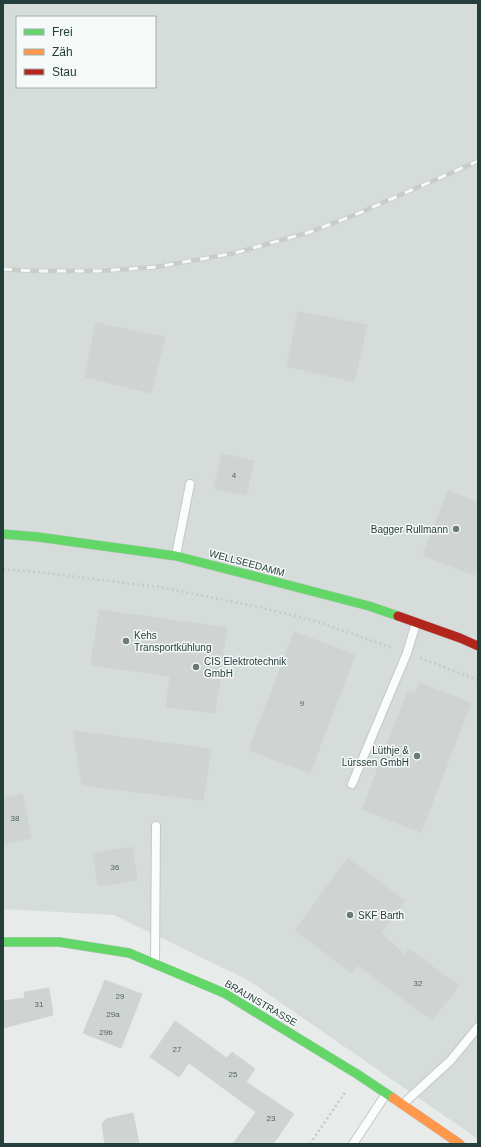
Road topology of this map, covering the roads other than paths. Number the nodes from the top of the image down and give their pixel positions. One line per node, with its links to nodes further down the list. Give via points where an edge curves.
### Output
1 (190, 484): 3 (lane)
2 (3, 534): 3 (street, WELLSEEDAMM)
3 (176, 556): 4 (street, WELLSEEDAMM, via 369,606)
4 (416, 622): 5 (street, WELLSEEDAMM); 6 (lane, via 407,653)
5 (478, 646)
6 (352, 784)
7 (156, 826): 9 (lane)
8 (3, 942): 9 (street, BRAUNSTRASSE, via 59,942 129,953)
9 (155, 964): 11 (street, BRAUNSTRASSE, via 224,993)
10 (478, 1027): 12 (lane, via 451,1060)
11 (386, 1094): 12 (street, BRAUNSTRASSE); 13 (lane)
12 (402, 1104): 14 (street, BRAUNSTRASSE)
13 (353, 1144)
14 (460, 1144)

